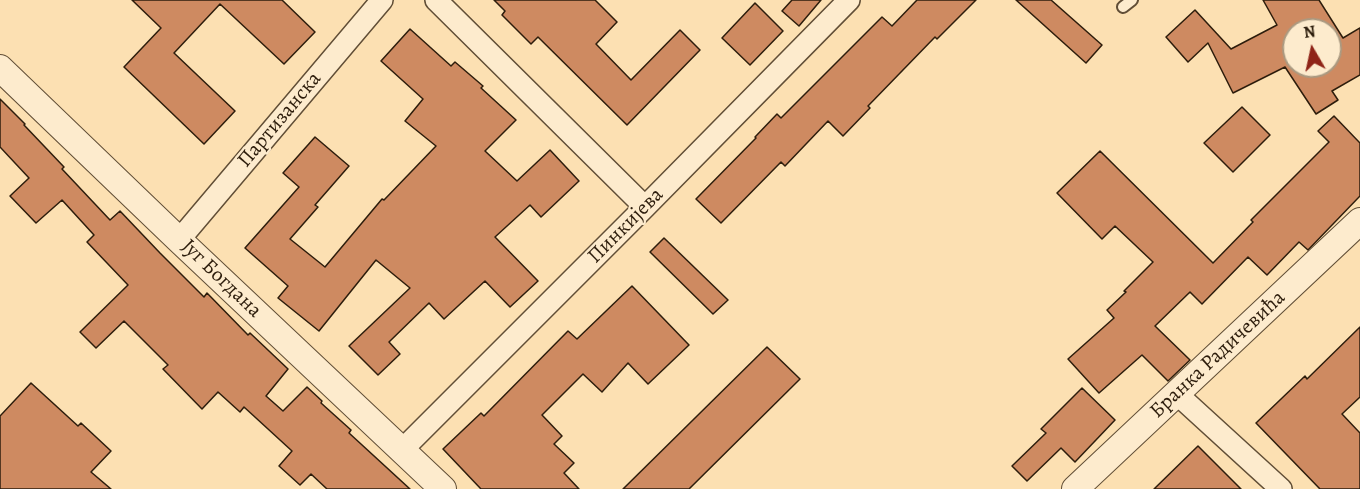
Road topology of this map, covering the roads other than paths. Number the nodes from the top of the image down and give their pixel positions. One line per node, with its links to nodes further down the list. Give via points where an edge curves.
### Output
1 (382, 0): 7 (street, Партизанска)
2 (436, 0): 5 (street)
3 (849, 0): 5 (street, Пинкијева)
4 (0, 68): 7 (street, Југ Богдана)
5 (645, 207): 9 (street, Пинкијева)
6 (1360, 221): 8 (street, Бранка Радичевића)
7 (178, 240): 9 (street, Југ Богдана)
8 (1177, 394): 11 (street, Бранка Радичевића); 12 (street)
9 (401, 451): 10 (street, Југ Богдана)
10 (443, 489)
11 (1076, 489)
12 (1281, 489)

